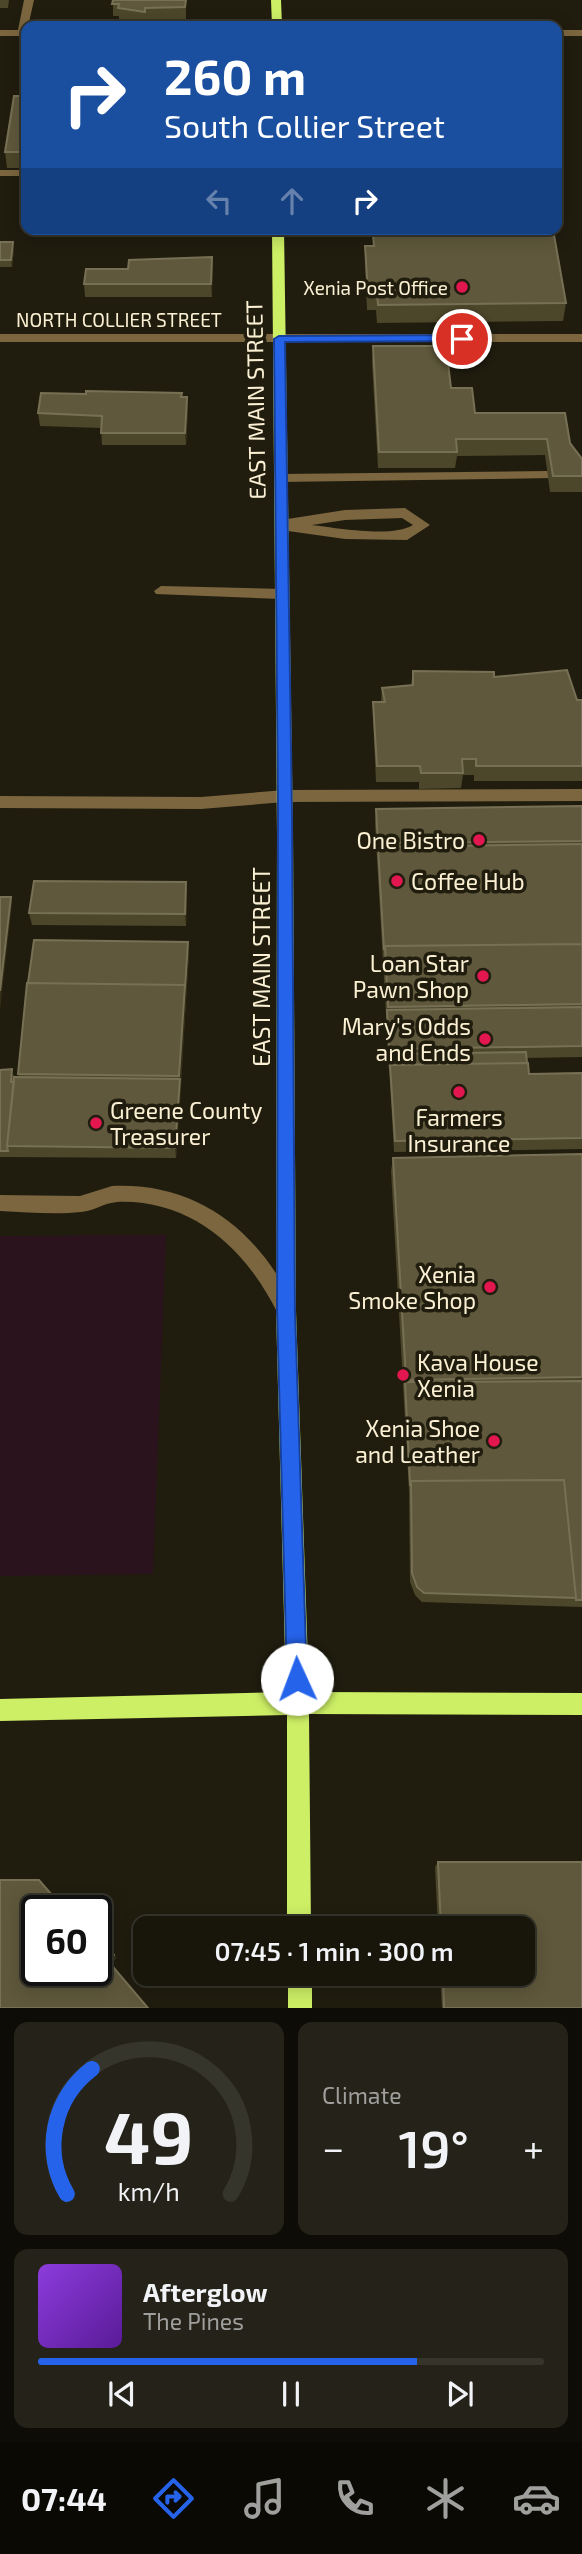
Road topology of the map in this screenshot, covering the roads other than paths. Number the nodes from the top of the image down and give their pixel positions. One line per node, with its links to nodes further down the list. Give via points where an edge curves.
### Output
1 (29, 0): 3 (street)
2 (276, 0): 4 (main road)
3 (26, 21)
4 (276, 21)
5 (0, 33): 6 (street)
6 (21, 33)
7 (562, 33): 8 (street)
8 (582, 33)
9 (0, 173): 10 (street)
10 (21, 173)
11 (278, 235): 14 (main road, EAST MAIN STREET)
12 (0, 338): 14 (street, NORTH COLLIER STREET)
13 (582, 338): 14 (street, NORTH COLLIER STREET)
14 (279, 339): 16 (main road, EAST MAIN STREET)
15 (548, 475): 16 (street)
16 (281, 478): 17 (main road, EAST MAIN STREET)
17 (281, 525): 17 (street, via 345,534 407,535 423,525 405,513 345,515); 19 (main road, EAST MAIN STREET)
18 (162, 592): 19 (street)
19 (282, 594): 21 (main road, EAST MAIN STREET)
20 (582, 795): 21 (street)
21 (285, 796): 22 (street, via 201,803); 24 (main road, EAST MAIN STREET)
22 (0, 803)
23 (0, 1203): 24 (street, via 93,1203 113,1194 169,1200 214,1220 242,1242 267,1270)
24 (286, 1311): 25 (main road, EAST MAIN STREET)
25 (298, 1703): 26 (main road); 27 (main road); 28 (main road, EAST MAIN STREET)
26 (582, 1703)
27 (0, 1710)
28 (299, 1916)
29 (300, 1986): 30 (main road)
30 (300, 2008)

